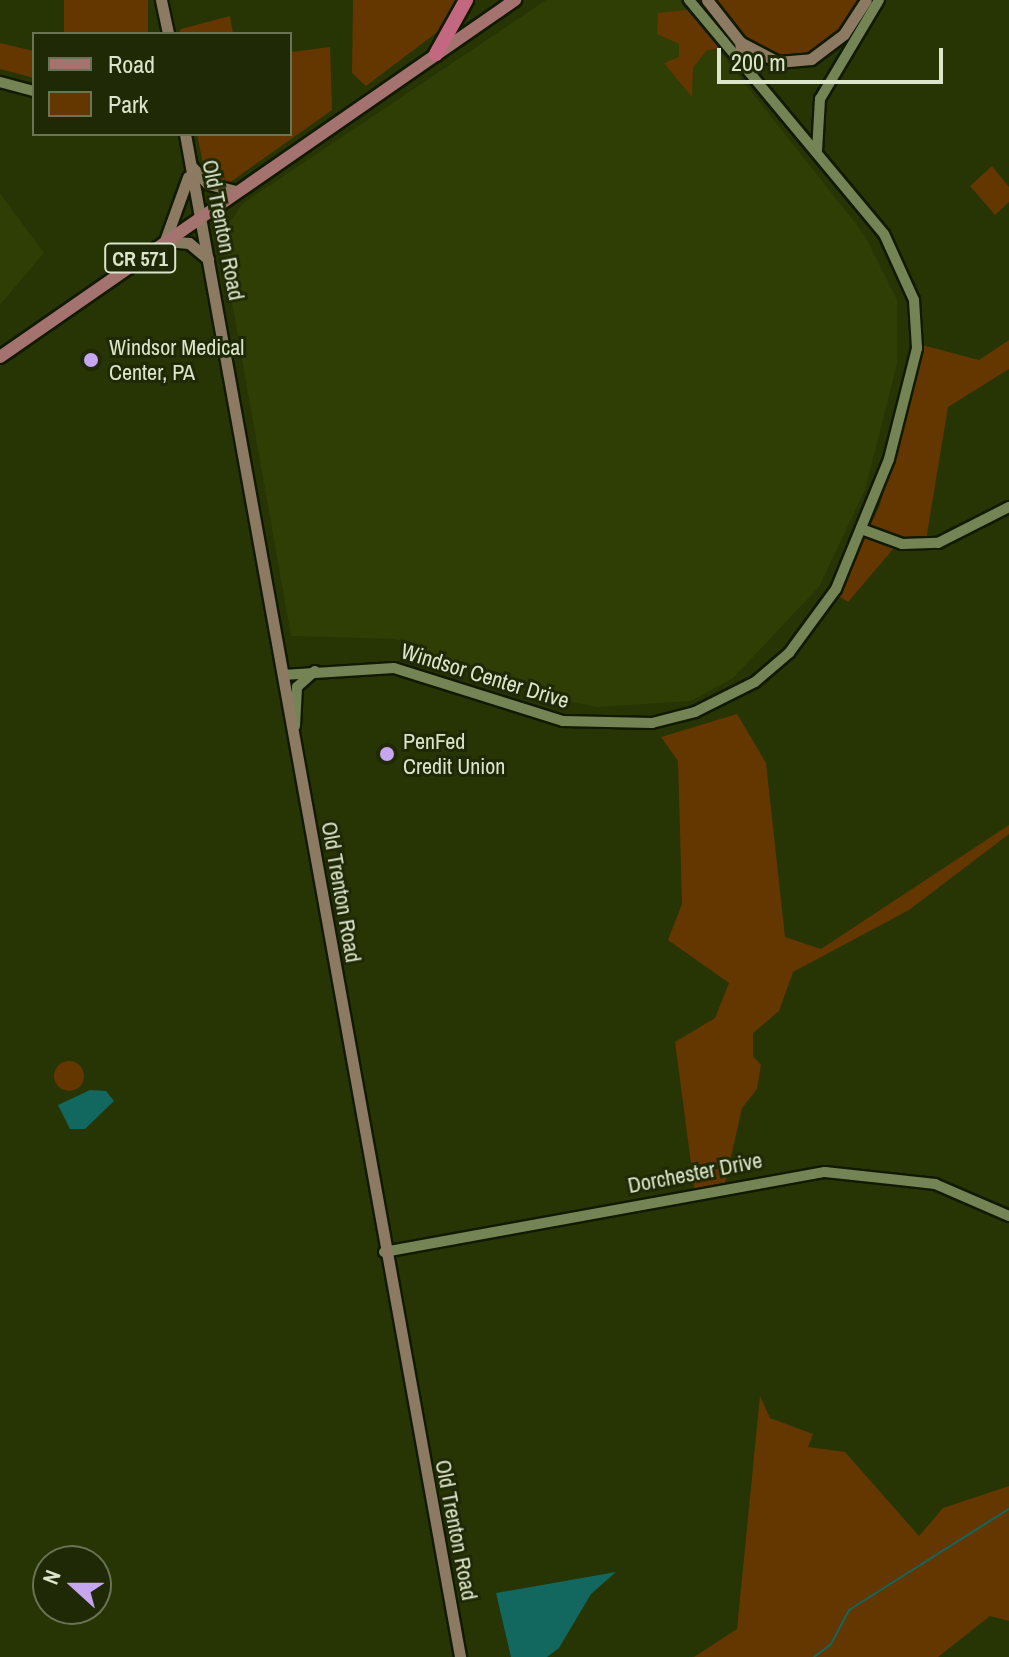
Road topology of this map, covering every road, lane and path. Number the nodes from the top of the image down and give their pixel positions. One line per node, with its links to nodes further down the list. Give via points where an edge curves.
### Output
1 (161, 0): 8 (main road)
2 (466, 0): 10 (highway)
3 (515, 0): 10 (main road, CR 571)
4 (689, 0): 11 (street, Windsor Center Drive)
5 (707, 0): 9 (main road)
6 (866, 0): 9 (main road, via 844,34 811,59 768,60)
7 (879, 0): 15 (street, via 820,99)
8 (168, 32)
9 (740, 42): 11 (main road)
10 (436, 54): 17 (main road, CR 571)
11 (742, 57): 15 (street, Windsor Center Drive)
12 (0, 82): 13 (street)
13 (32, 90)
14 (185, 136): 16 (main road, Old Trenton Road)
15 (817, 153): 23 (street, Windsor Center Drive, via 893,248 917,316 914,366)
16 (189, 163): 17 (main road, via 208,184); 18 (main road, Old Trenton Road); 19 (main road, via 185,202)
17 (237, 191): 18 (main road, CR 571)
18 (202, 216): 19 (main road, CR 571); 20 (main road, Old Trenton Road)
19 (165, 241): 20 (main road, via 189,243); 21 (main road, CR 571)
20 (209, 260): 25 (main road, Old Trenton Road)
21 (0, 357)
22 (1009, 507): 23 (street, via 928,544)
23 (864, 530): 24 (street, Windsor Center Drive, via 836,589 789,653 736,693 674,718 586,725 416,672)
24 (318, 669): 25 (street, Windsor Center Drive); 26 (street, via 297,687)
25 (283, 675): 26 (main road, Old Trenton Road)
26 (296, 748): 28 (main road, Old Trenton Road)
27 (1009, 1216): 28 (street, Dorchester Drive, via 935,1184 825,1172)
28 (384, 1252): 29 (main road, Old Trenton Road)
29 (460, 1657)

